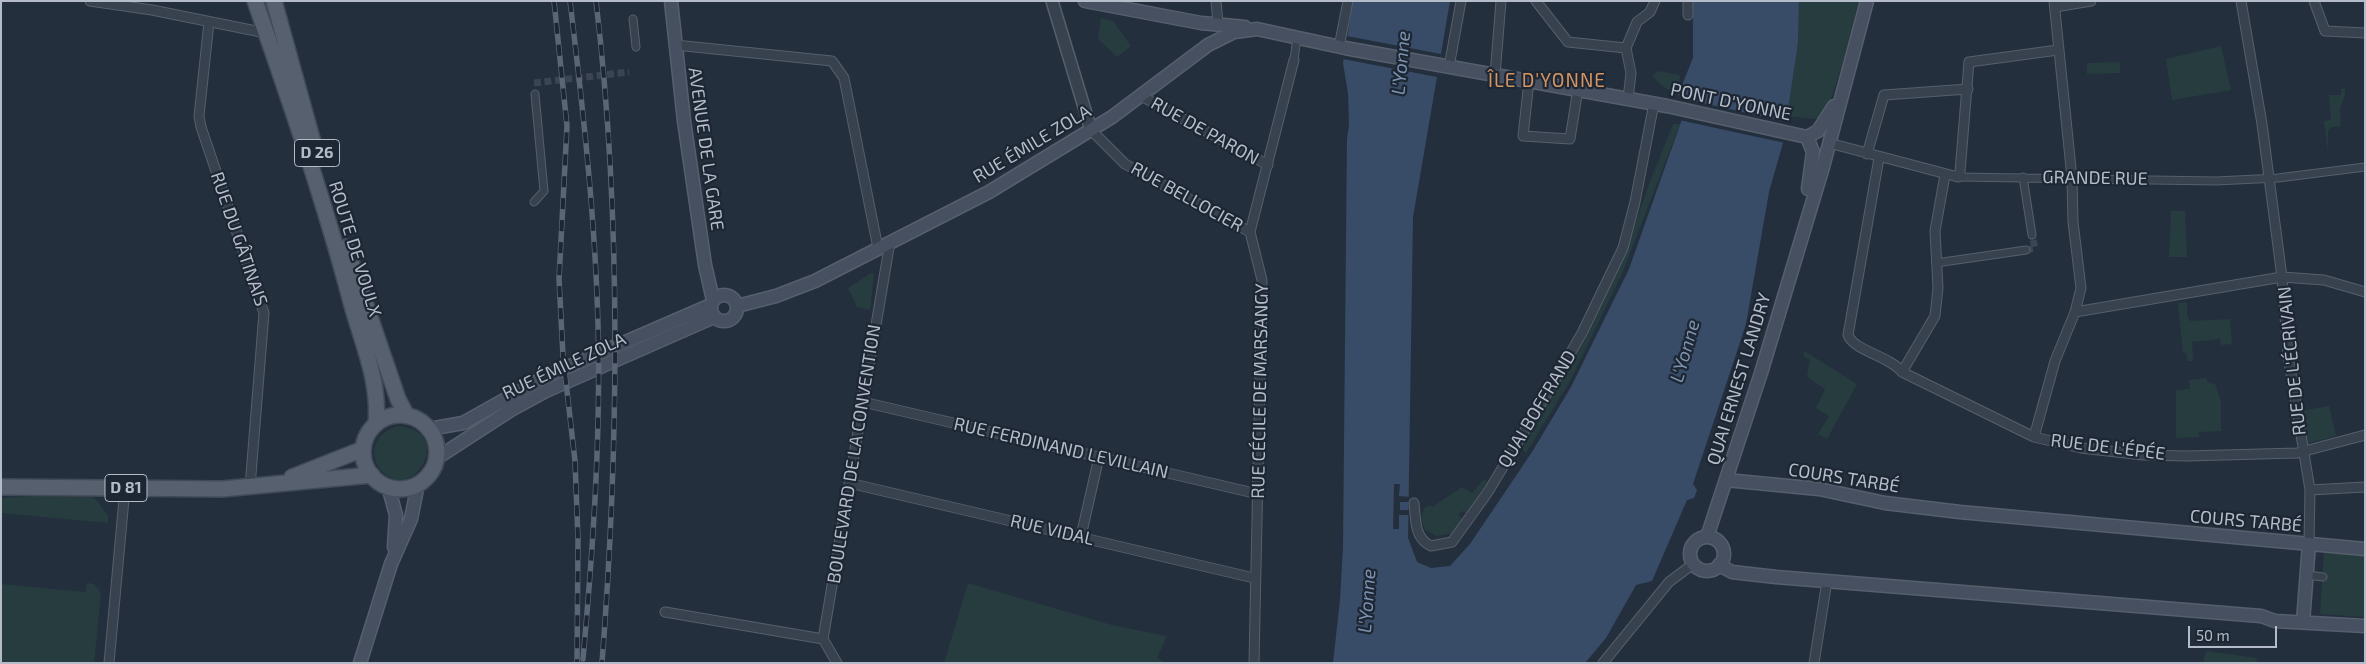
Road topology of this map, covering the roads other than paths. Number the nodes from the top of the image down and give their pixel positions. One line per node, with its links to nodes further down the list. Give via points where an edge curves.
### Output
1 (90, 1): 21 (street)
2 (255, 1): 25 (main road, ROUTE DE VOULX / D 26)
3 (274, 1): 72 (main road, ROUTE DE VOULX / D 26, via 333,210 398,399)
4 (671, 1): 28 (main road, AVENUE DE LA GARE)
5 (1052, 1): 45 (street, RUE BELLOCIER)
6 (1085, 1): 22 (main road)
7 (1216, 1): 23 (street)
8 (1348, 1): 31 (street)
9 (1461, 1): 35 (street)
10 (1501, 1): 36 (street)
11 (1536, 1): 32 (street, via 1568,42)
12 (1688, 1): 19 (street)
13 (1867, 1): 38 (main road)
14 (2091, 1): 18 (street)
15 (2241, 1): 56 (street, RUE DE L'ÉCRIVAIN)
16 (2314, 1): 26 (street, via 2326,31)
17 (1655, 2): 32 (street, via 1650,12 1637,22)
18 (2055, 4): 33 (street)
19 (1688, 14)
20 (633, 19): 30 (street)
21 (209, 22): 25 (street); 88 (street, RUE DU GÂTINAIS, via 199,116 201,127 264,313)
22 (1201, 23): 23 (main road); 29 (main road)
23 (1218, 23): 24 (main road)
24 (1257, 29): 27 (main road, RUE ÉMILE ZOLA); 29 (main road, RUE ÉMILE ZOLA, via 1234,32)
25 (266, 33): 73 (main road, ROUTE DE VOULX / D 26, via 332,232 372,368 378,402)
26 (2365, 34)
27 (1297, 37): 31 (main road, RUE ÉMILE ZOLA); 34 (street, RUE CÉCILE DE MARSANGY)
28 (675, 45): 62 (street, via 832,61 844,78); 68 (main road, AVENUE DE LA GARE)
29 (1208, 45): 42 (main road, RUE ÉMILE ZOLA)
30 (636, 47)
31 (1342, 47): 35 (main road, RUE ÉMILE ZOLA)
32 (1626, 48): 43 (street, via 1631,73)
33 (2058, 50): 40 (street, via 1969,62); 55 (street)
34 (1294, 60): 50 (street, RUE CÉCILE DE MARSANGY)
35 (1444, 66): 36 (main road, RUE ÉMILE ZOLA)
36 (1495, 75): 37 (main road, PONT D'YONNE)
37 (1529, 81): 39 (main road, PONT D'YONNE); 39 (street, via 1523,136 1570,139)
38 (1846, 81): 46 (main road, via 1818,131); 47 (main road, QUAI ERNEST LANDRY)
39 (1578, 89): 43 (main road, PONT D'YONNE)
40 (1968, 89): 48 (street, via 1884,94); 53 (street)
41 (535, 94): 57 (street, via 544,191)
42 (1141, 96): 45 (main road, RUE ÉMILE ZOLA); 50 (street, RUE DE PARON)
43 (1628, 98): 44 (main road, PONT D'YONNE)
44 (1654, 104): 46 (main road, PONT D'YONNE); 93 (street, QUAI BOFFRAND, via 1623,248 1582,333 1495,480 1460,533 1445,545 1431,546 1418,533)
45 (1091, 130): 59 (street, RUE BELLOCIER, via 1126,164); 61 (main road, RUE ÉMILE ZOLA, via 989,192)
46 (1803, 136): 58 (main road, QUAI ERNEST LANDRY, via 1813,152)
47 (1829, 142): 48 (street, GRANDE RUE); 58 (main road, QUAI ERNEST LANDRY)
48 (1867, 154): 49 (street, GRANDE RUE)
49 (1879, 158): 52 (street, GRANDE RUE); 70 (street, RUE DE L'ÉPÉE, via 1848,338 1894,363)
50 (1268, 165): 59 (street, RUE CÉCILE DE MARSANGY)
51 (2365, 167): 56 (street, GRANDE RUE)
52 (1945, 175): 53 (street, GRANDE RUE); 64 (street, via 1935,231)
53 (1958, 177): 54 (street, GRANDE RUE)
54 (2023, 177): 55 (street, GRANDE RUE); 60 (street)
55 (2072, 178): 56 (street, GRANDE RUE); 69 (street, via 2080,288)
56 (2269, 179): 65 (street, RUE DE L'ÉCRIVAIN)
57 (534, 202)
58 (1803, 231): 82 (main road, QUAI ERNEST LANDRY)
59 (1250, 232): 92 (street, RUE CÉCILE DE MARSANGY, via 1262,280)
60 (2032, 235)
61 (890, 242): 62 (main road, RUE ÉMILE ZOLA); 71 (street, BOULEVARD DE LA CONVENTION)
62 (878, 248): 67 (main road, RUE ÉMILE ZOLA, via 815,281)
63 (2026, 250): 64 (street)
64 (1936, 263): 70 (street, via 1935,316)
65 (2282, 278): 66 (street, via 2324,280); 69 (street); 78 (street, RUE DE L'ÉCRIVAIN, via 2288,355)
66 (2365, 292)
67 (737, 306): 68 (main road, via 733,298 725,295); 68 (main road, via 730,320 720,321)
68 (712, 307): 74 (main road, RUE ÉMILE ZOLA, via 545,377 463,423); 80 (main road, RUE ÉMILE ZOLA, via 639,350 511,410)
69 (2076, 312): 76 (street, via 2055,361)
70 (1902, 372): 76 (street, RUE DE L'ÉPÉE)
71 (863, 402): 79 (street, RUE FERDINAND LEVILLAIN); 84 (street, BOULEVARD DE LA CONVENTION)
72 (407, 416): 73 (main road, via 394,415); 74 (main road, via 419,420)
73 (376, 424): 77 (main road, via 367,435)
74 (429, 429): 80 (main road, via 436,446)
75 (2365, 435): 78 (street, RUE DE L'ÉPÉE)
76 (2034, 437): 78 (street, RUE DE L'ÉPÉE, via 2080,448 2143,455 2280,454)
77 (363, 449): 81 (main road, via 365,463); 83 (main road, D 81)
78 (2302, 450): 91 (street, RUE DE L'ÉCRIVAIN)
79 (1099, 457): 92 (street, RUE FERDINAND LEVILLAIN); 94 (street)
80 (436, 458): 85 (main road, via 432,470)
81 (372, 475): 83 (main road, D 81); 86 (main road)
82 (1726, 480): 95 (main road, QUAI ERNEST LANDRY); 96 (main road, COURS TARBÉ, via 1819,490 1885,503 1960,512)
83 (276, 483): 88 (main road, D 81)
84 (849, 483): 94 (street, RUE VIDAL); 108 (street, BOULEVARD DE LA CONVENTION)
85 (418, 484): 86 (main road, via 406,488); 98 (main road, via 411,519)
86 (388, 486): 98 (main road, via 397,522)
87 (1, 487): 90 (main road, D 81)
88 (250, 487): 90 (main road, D 81)
89 (2365, 487): 91 (street)
90 (125, 488): 109 (street)
91 (2310, 490): 96 (street, RUE DE L'ÉCRIVAIN)
92 (1258, 494): 103 (street, RUE CÉCILE DE MARSANGY)
93 (1414, 503)
94 (1081, 536): 103 (street, RUE VIDAL)
95 (1707, 537): 99 (main road, QUAI ERNEST LANDRY, via 1693,544 1690,554); 100 (main road, via 1717,541 1723,550)
96 (2309, 544): 97 (main road); 101 (main road, COURS TARBÉ)
97 (2365, 549)
98 (391, 564): 110 (main road)
99 (1693, 564): 100 (main road, via 1708,571); 113 (street, via 1669,582)
100 (1719, 565): 104 (main road, via 1732,572)
101 (2307, 576): 102 (street); 106 (main road, COURS TARBÉ)
102 (2323, 577)
103 (1254, 578): 112 (street, RUE CÉCILE DE MARSANGY)
104 (1828, 581): 106 (main road); 114 (street)
105 (665, 612): 108 (street)
106 (2303, 622): 107 (main road)
107 (2365, 626)
108 (823, 639): 111 (street)
109 (109, 663)
110 (360, 663)
111 (837, 663)
112 (1254, 663)
113 (1603, 663)
114 (1814, 663)

